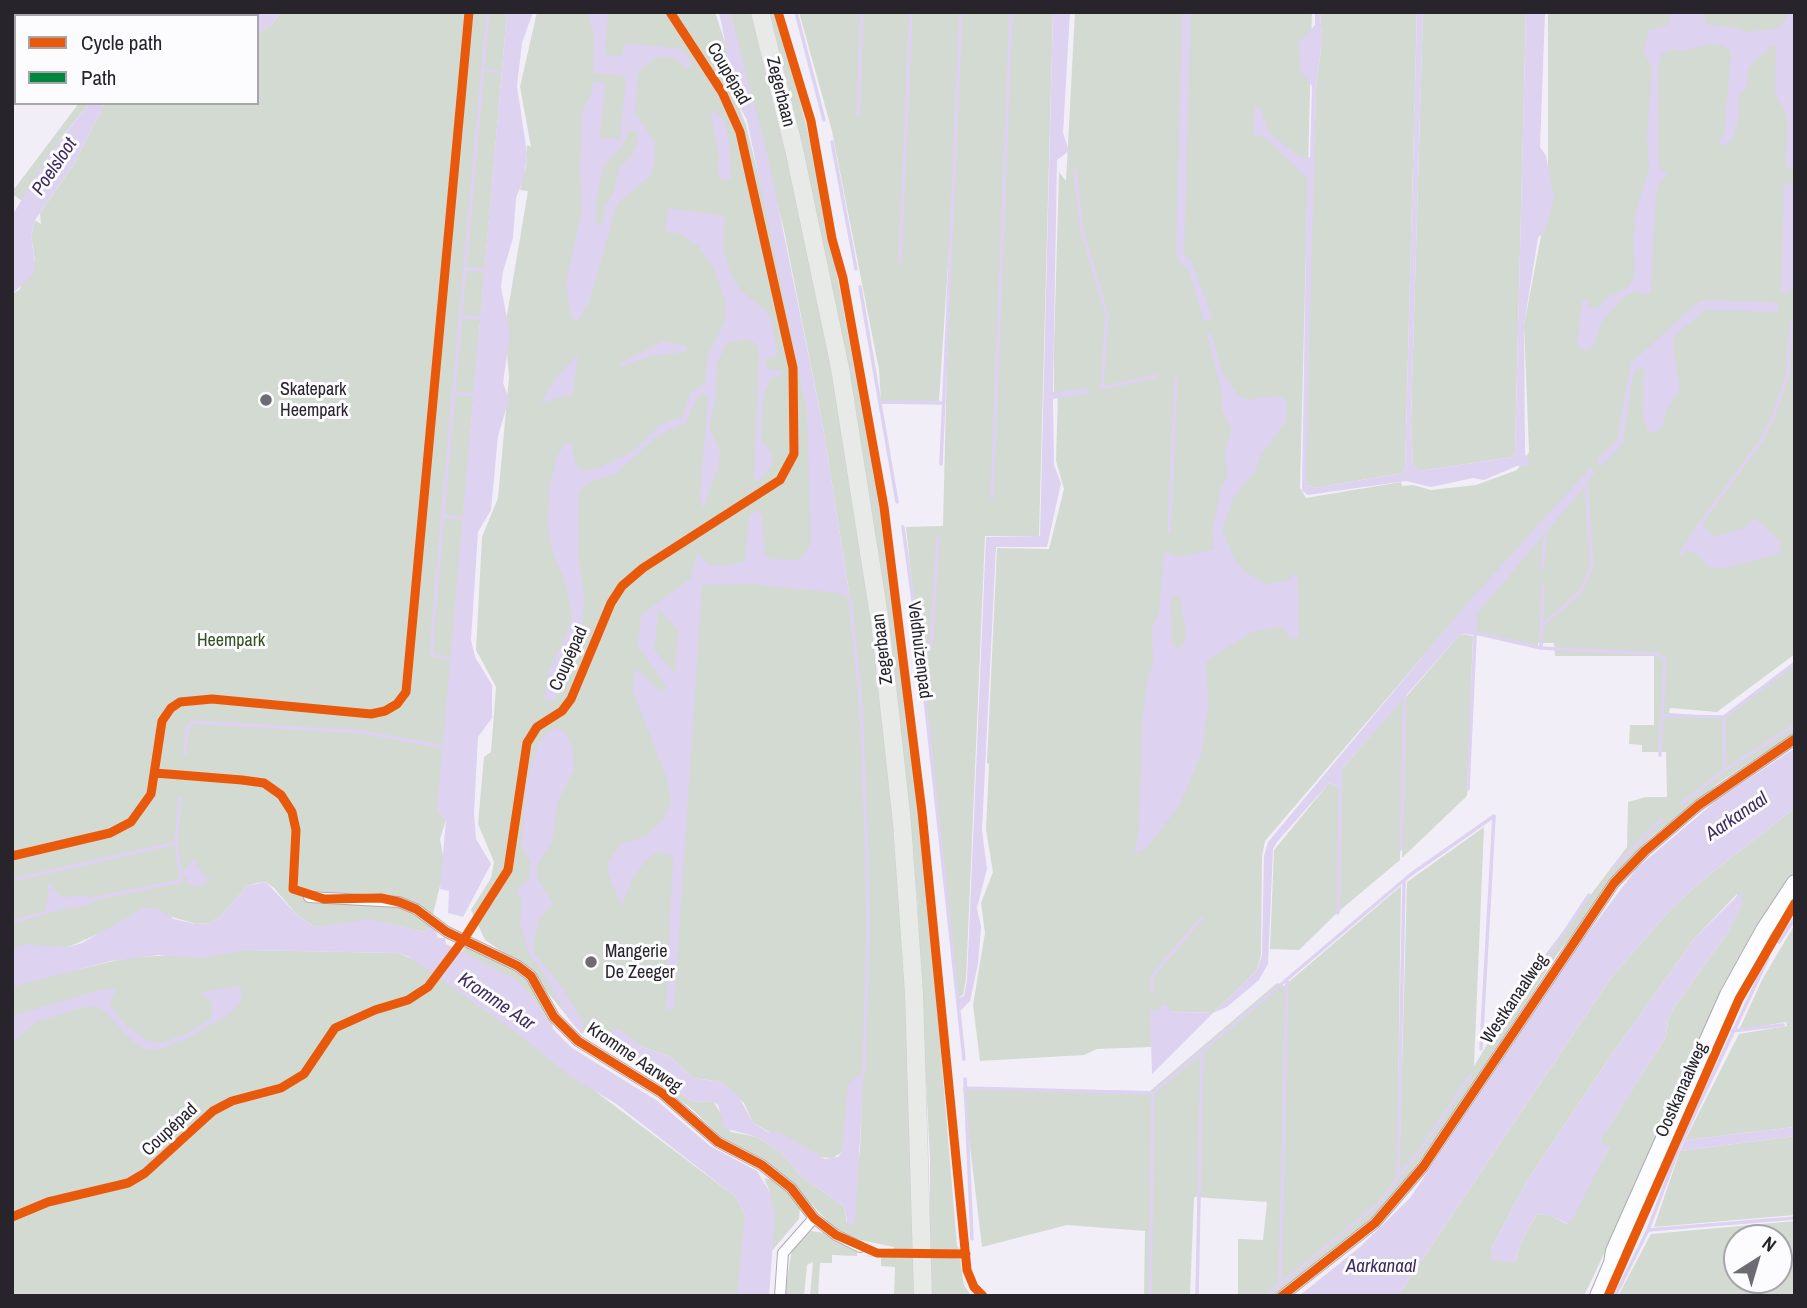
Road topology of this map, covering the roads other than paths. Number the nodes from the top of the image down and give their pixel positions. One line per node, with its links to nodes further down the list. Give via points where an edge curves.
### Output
1 (760, 12): 9 (main road, Zegerbaan, via 840,368 880,622 902,822 914,993)
2 (1795, 739): 10 (street, Westkanaalweg, via 1699,805 1614,883 1423,1167 1375,1223)
3 (1795, 883): 7 (main road, Oostkanaalweg, via 1728,995)
4 (309, 897): 5 (street, Kromme Aarweg, via 398,902 519,966 531,976 554,1017 578,1041 662,1093 718,1142 762,1166 791,1188)
5 (814, 1218): 6 (street, Kromme Aarweg); 8 (street, via 783,1253)
6 (860, 1247)
7 (1614, 1251): 11 (main road, Oostkanaalweg); 12 (main road, Oostkanaalweg)
8 (780, 1296)
9 (923, 1296)
10 (1282, 1296)
11 (1588, 1296)
12 (1598, 1296)

